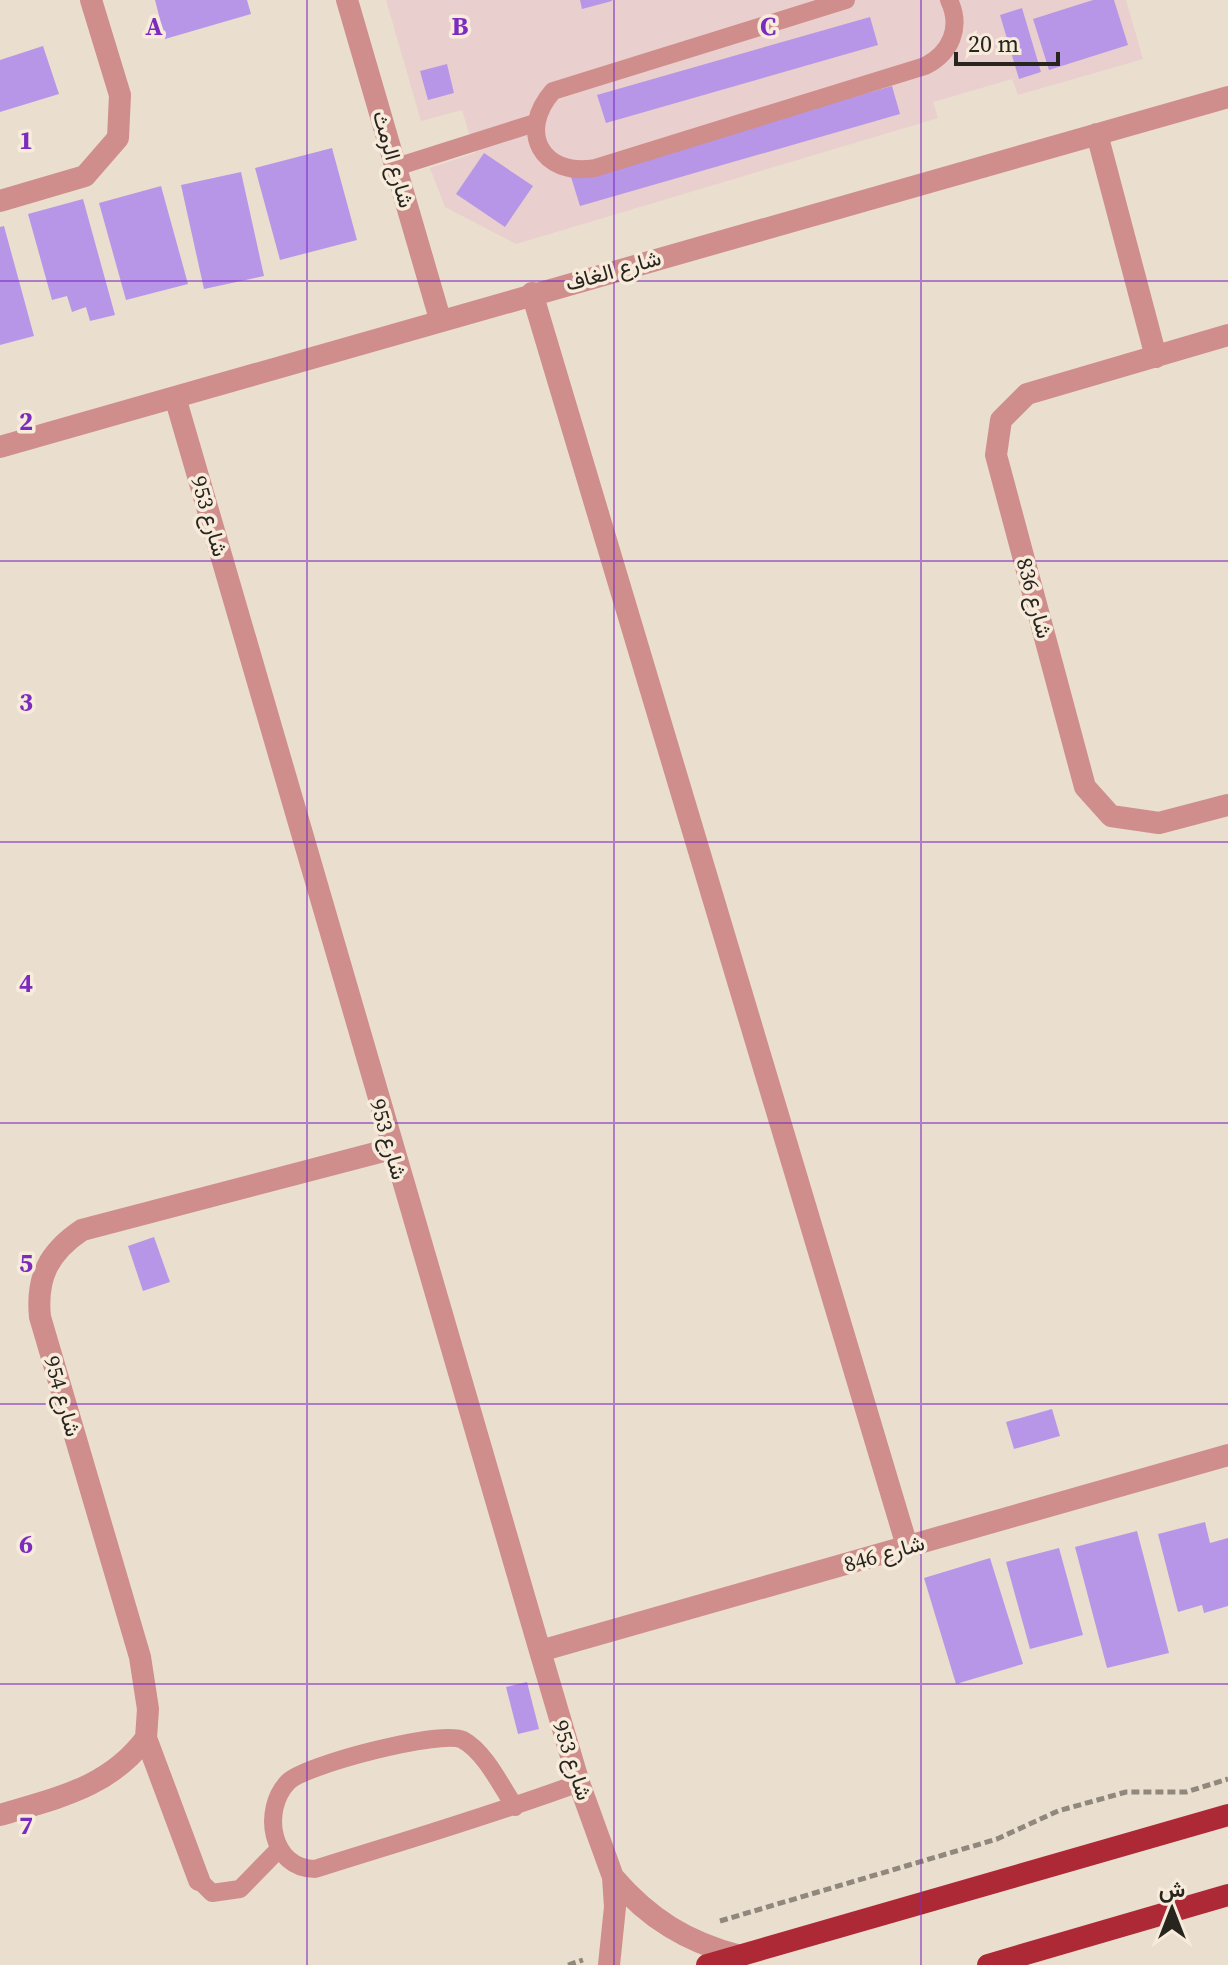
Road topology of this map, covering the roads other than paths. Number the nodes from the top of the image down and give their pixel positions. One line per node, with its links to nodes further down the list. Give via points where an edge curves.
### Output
1 (91, 0): 9 (street, via 120,95 118,138 85,176)
2 (347, 0): 8 (street, شارع الرمث)
3 (846, 0): 6 (lane, via 570,84 553,91)
4 (949, 0): 6 (lane, via 955,21 951,43 925,66 595,168 560,167 546,157)
5 (1228, 97): 7 (street, شارع الغاف)
6 (535, 123): 8 (lane)
7 (1097, 134): 10 (street, شارع الغاف); 13 (street)
8 (396, 167): 11 (street, شارع الرمث)
9 (0, 201)
10 (532, 293): 11 (street, شارع الغاف); 19 (street)
11 (440, 319): 14 (street, شارع الغاف)
12 (1228, 335): 13 (street, شارع 836)
13 (1156, 357): 16 (street, شارع 836, via 1027,394 1001,420 996,455 1085,787 1111,816 1159,823)
14 (175, 397): 15 (street, شارع الغاف); 17 (street, شارع 953)
15 (0, 447)
16 (1228, 805)
17 (391, 1149): 20 (street, شارع 953); 21 (street, شارع 954, via 82,1230 51,1257 42,1276 40,1317 140,1657 148,1709)
18 (1228, 1455): 19 (street, شارع 846)
19 (907, 1546): 20 (street, شارع 846)
20 (540, 1651): 22 (street, شارع 953)
21 (146, 1738): 24 (street, via 103,1780); 28 (street, شارع 954)
22 (579, 1783): 23 (lane); 27 (street, شارع 953)
23 (515, 1807): 26 (lane, via 315,1869 295,1864); 26 (lane, via 474,1748 455,1737 428,1737 289,1781 274,1809)
24 (0, 1815)
25 (1228, 1815): 30 (highway)
26 (279, 1849): 28 (lane, via 240,1889 212,1893)
27 (613, 1877): 30 (street, شارع 953, via 653,1918 677,1933); 31 (street, شارع 953)
28 (199, 1880)
29 (1228, 1895): 33 (highway)
30 (740, 1956): 32 (highway)
31 (610, 1959)
32 (707, 1965)
33 (988, 1965)

